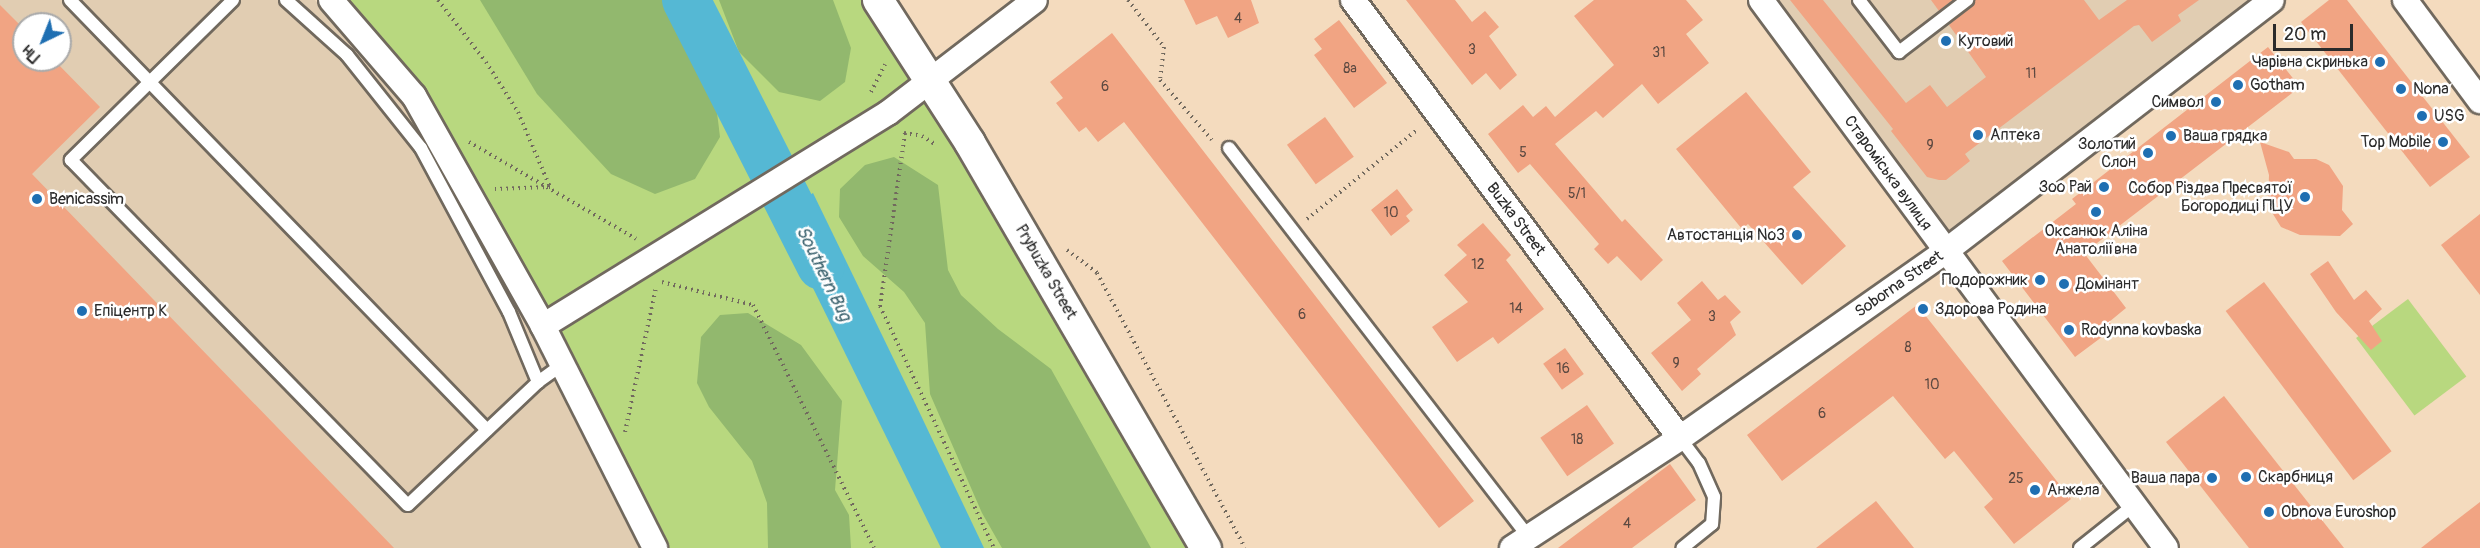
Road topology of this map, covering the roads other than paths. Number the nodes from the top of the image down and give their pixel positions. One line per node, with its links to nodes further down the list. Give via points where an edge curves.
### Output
1 (70, 0): 13 (lane)
2 (233, 0): 13 (lane)
3 (286, 0): 20 (lane, via 347,55 422,148 509,312)
4 (331, 0): 18 (street, via 414,96)
5 (878, 0): 14 (street, Prybuzka Street)
6 (1035, 0): 14 (street)
7 (1353, 0): 22 (street, Buzka Street)
8 (1761, 0): 17 (street, Староміська вулиця)
9 (1860, 0): 10 (lane, via 1899,52)
10 (1967, 0)
11 (2272, 0): 17 (street, Soborna Street)
12 (2405, 0): 15 (street)
13 (150, 83): 21 (lane); 21 (lane, via 72,160 120,210 408,505)
14 (930, 83): 18 (street, via 832,150); 26 (street, Prybuzka Street, via 982,164)
15 (2480, 101)
16 (1229, 148): 24 (lane)
17 (1946, 251): 22 (street, Soborna Street); 23 (street, Староміська вулиця)
18 (543, 326): 19 (street)
19 (563, 364): 20 (lane); 25 (street)
20 (538, 382): 21 (lane)
21 (487, 430)
22 (1680, 438): 24 (street, Soborna Street); 27 (lane, via 1699,464 1714,497 1712,524)
23 (2134, 505): 28 (lane); 29 (street, Староміська вулиця)
24 (1520, 542)
25 (654, 548)
26 (1206, 548)
27 (1682, 548)
28 (2080, 548)
29 (2166, 548)

